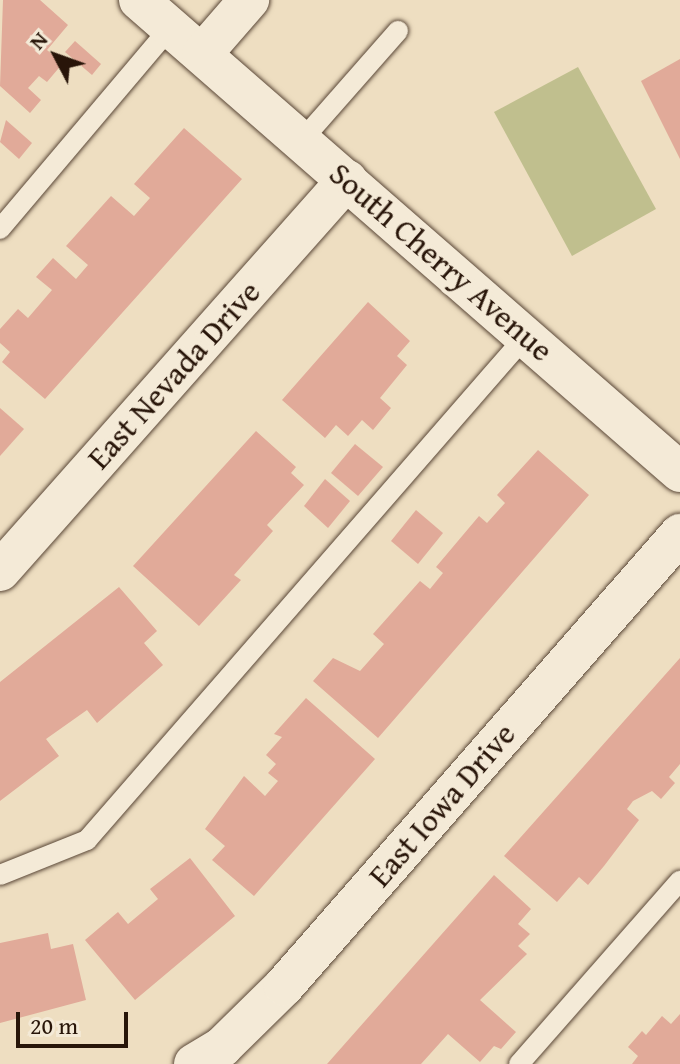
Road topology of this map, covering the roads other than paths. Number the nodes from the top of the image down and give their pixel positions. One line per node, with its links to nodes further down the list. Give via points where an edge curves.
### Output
1 (139, 0): 3 (street, South Cherry Avenue)
2 (249, 0): 5 (street)
3 (171, 27): 5 (street, South Cherry Avenue); 8 (lane)
4 (398, 31): 6 (lane)
5 (202, 54): 6 (street, South Cherry Avenue)
6 (303, 139): 7 (street, South Cherry Avenue)
7 (347, 180): 9 (street, South Cherry Avenue); 12 (street, East Nevada Drive)
8 (0, 229)
9 (525, 337): 10 (street, South Cherry Avenue); 13 (lane, via 87,840)
10 (680, 472)
11 (680, 534): 15 (street, East Iowa Drive, via 284,986 222,1047)
12 (0, 571)
13 (0, 875)
14 (680, 881): 16 (lane)
15 (194, 1064)
16 (519, 1064)

